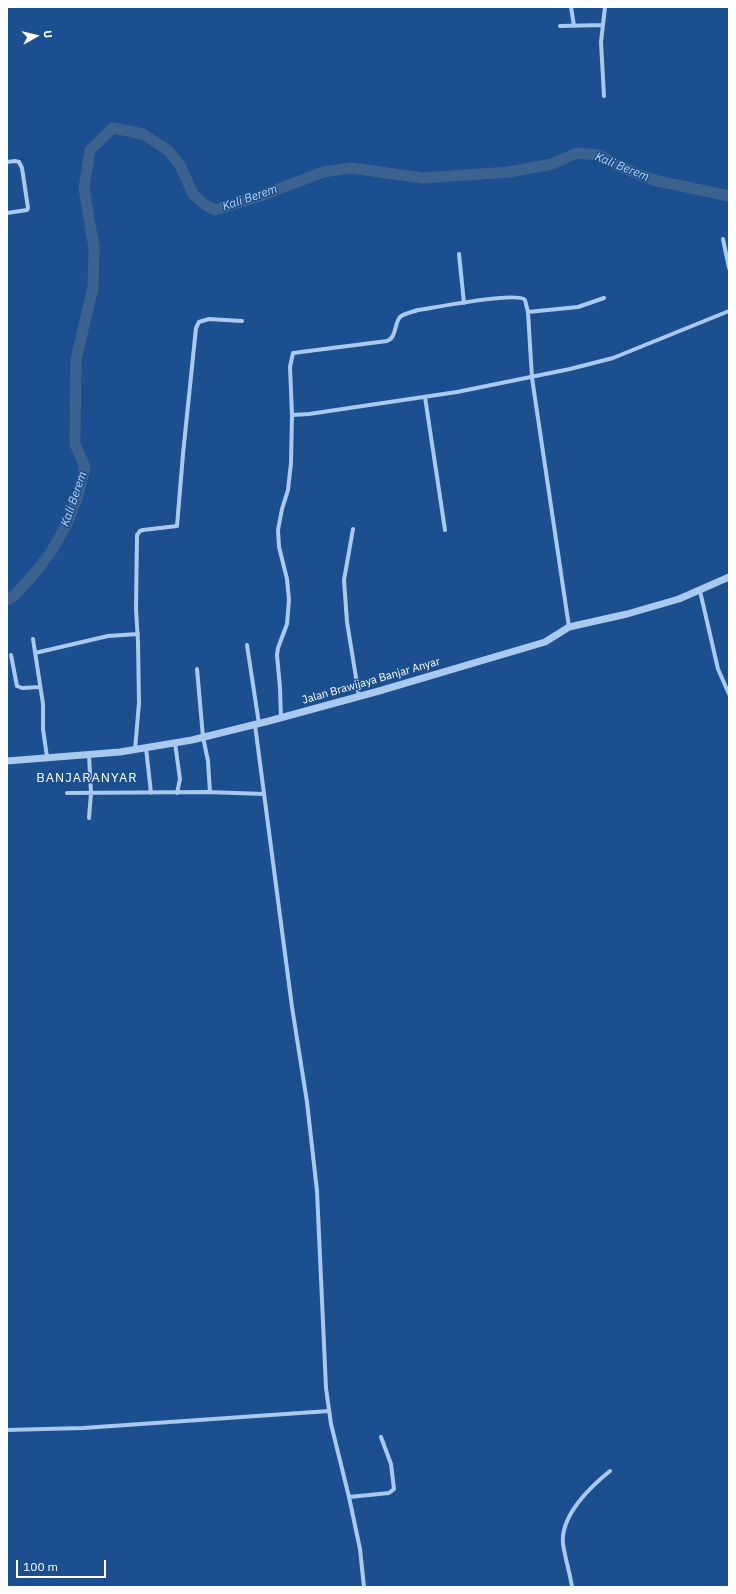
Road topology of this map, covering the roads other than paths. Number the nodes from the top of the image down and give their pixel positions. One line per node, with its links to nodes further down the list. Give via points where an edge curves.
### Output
1 (571, 7): 5 (street)
2 (605, 7): 3 (street)
3 (603, 25): 5 (street); 6 (street, via 601,55)
4 (560, 26): 5 (street)
5 (574, 26)
6 (604, 96)
7 (7, 162): 8 (street, via 19,162 22,168 28,208)
8 (7, 213)
9 (723, 239): 11 (street)
10 (459, 254): 13 (street)
11 (729, 268)
12 (604, 298): 15 (street, via 578,307)
13 (464, 303): 15 (street, via 519,297 525,300); 19 (street, via 406,314 400,318 392,338 387,341 293,353 290,366)
14 (729, 311): 17 (street, via 612,358)
15 (528, 312): 17 (street)
16 (242, 321): 25 (street, via 209,319 199,322 196,328 177,526 144,530 136,535)
17 (532, 378): 18 (street); 24 (street)
18 (425, 396): 19 (street); 21 (street)
19 (292, 415): 34 (street, via 288,490 278,530 288,600 286,624 277,655)
20 (353, 529): 33 (street, via 344,580 347,622)
21 (445, 530)
22 (729, 576): 23 (street, Jalan Brawijaya Banjar Anyar)
23 (700, 591): 24 (street, Jalan Brawijaya Banjar Anyar, via 627,614); 32 (street, via 718,668)
24 (569, 627): 33 (street, Jalan Brawijaya Banjar Anyar, via 545,642)
25 (138, 634): 28 (street, via 108,636); 39 (street, via 139,703)
26 (33, 638): 28 (street)
27 (247, 645): 35 (street)
28 (35, 653): 31 (street)
29 (12, 654): 31 (street, via 17,686)
30 (197, 669): 36 (street)
31 (40, 687): 41 (street)
32 (729, 694)
33 (359, 696): 34 (street, Jalan Brawijaya Banjar Anyar)
34 (281, 718): 35 (street, Jalan Brawijaya Banjar Anyar)
35 (257, 724): 36 (street, Jalan Brawijaya Banjar Anyar); 48 (street)
36 (203, 737): 37 (street, Jalan Brawijaya Banjar Anyar); 43 (street)
37 (175, 743): 38 (street, Jalan Brawijaya Banjar Anyar); 47 (street, via 180,779)
38 (146, 748): 39 (street, Jalan Brawijaya Banjar Anyar); 46 (street)
39 (135, 750): 40 (street, Jalan Brawijaya Banjar Anyar)
40 (89, 755): 41 (street, Jalan Brawijaya Banjar Anyar); 45 (street)
41 (47, 757): 42 (street, Jalan Brawijaya Banjar Anyar)
42 (7, 761)
43 (210, 792): 47 (street); 48 (street)
44 (67, 793): 45 (street)
45 (91, 793): 46 (street); 49 (street)
46 (151, 793): 47 (street)
47 (177, 793)
48 (264, 794): 50 (street, via 317,1191)
49 (89, 818)
50 (329, 1411): 51 (street, via 83,1428); 54 (street)
51 (7, 1430)
52 (381, 1437): 54 (street, via 391,1464 394,1489 389,1493)
53 (610, 1471): 56 (street, via 581,1499 564,1533 563,1544)
54 (349, 1497): 55 (street, via 360,1549)
55 (364, 1587)
56 (572, 1587)

